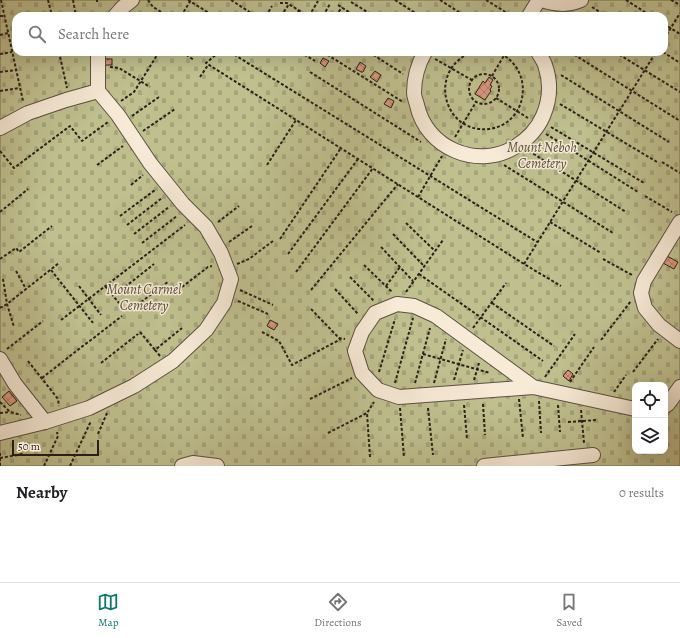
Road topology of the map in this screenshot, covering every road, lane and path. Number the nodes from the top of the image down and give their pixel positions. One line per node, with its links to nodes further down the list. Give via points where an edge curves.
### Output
1 (1, 0): 48 (path)
2 (48, 0): 25 (path)
3 (73, 0): 26 (path)
4 (132, 0): 27 (lane)
5 (148, 0): 28 (path)
6 (189, 0): 29 (path); 30 (path)
7 (231, 0): 31 (path)
8 (395, 0): 40 (path)
9 (440, 0): 41 (path)
10 (486, 0): 42 (path)
11 (541, 0): 16 (lane, via 567,5); 43 (lane)
12 (626, 0): 45 (path)
13 (671, 0): 21 (path)
14 (318, 1): 35 (path)
15 (351, 2): 39 (path)
16 (584, 2): 44 (path)
17 (280, 3): 18 (path)
18 (289, 4): 24 (path); 33 (path)
19 (330, 4): 36 (path)
20 (338, 5): 23 (path)
21 (680, 5)
22 (272, 6): 32 (path)
23 (342, 8): 37 (path); 38 (path)
24 (299, 10): 34 (path)
25 (51, 12)
26 (75, 12)
27 (119, 12)
28 (161, 12)
29 (183, 12)
30 (208, 12)
31 (249, 12)
32 (268, 12)
33 (284, 12)
34 (302, 12)
35 (311, 12)
36 (325, 12)
37 (339, 12)
38 (348, 12)
39 (367, 12)
40 (414, 12)
41 (459, 12)
42 (506, 12)
43 (531, 12)
44 (600, 12)
45 (646, 12)
46 (680, 13): 50 (path)
47 (0, 16): 48 (path)
48 (5, 16): 51 (path)
49 (668, 26): 50 (path)
50 (671, 28): 52 (path); 53 (path)
51 (8, 33): 54 (path); 55 (path)
52 (668, 33)
53 (680, 34)
54 (0, 35)
55 (12, 52): 56 (path)
56 (0, 54)
57 (668, 55): 78 (path)
58 (13, 56): 82 (path)
59 (60, 56): 97 (path)
60 (98, 56): 80 (lane)
61 (157, 56): 91 (path)
62 (188, 56): 76 (path)
63 (214, 56): 79 (path, via 206,63)
64 (236, 56): 133 (path)
65 (307, 56): 77 (path)
66 (329, 56): 104 (path)
67 (375, 56): 87 (path)
68 (423, 56): 119 (lane, via 416,72 414,94 419,114)
69 (432, 56): 81 (path)
70 (464, 56): 81 (path)
71 (504, 56): 88 (path); 106 (path, via 516,66 521,75 523,97)
72 (540, 56): 113 (lane, via 545,64 549,85)
73 (576, 56): 96 (path)
74 (622, 56): 83 (path)
75 (654, 56): 83 (path)
76 (194, 60)
77 (315, 61)
78 (680, 63)
79 (208, 65): 89 (path); 109 (path)
80 (98, 67): 91 (path, via 119,68); 95 (lane)
81 (451, 68): 90 (path); 111 (path, via 445,85 445,94 451,111)
82 (16, 70): 84 (path); 93 (path)
83 (645, 70): 96 (path); 98 (path)
84 (0, 72)
85 (310, 72): 117 (path)
86 (561, 75): 107 (path)
87 (406, 76)
88 (492, 76): 90 (path, via 484,74); 100 (path, via 499,86)
89 (200, 77)
90 (472, 80): 102 (path, via 469,90)
91 (141, 81): 92 (path); 108 (path)
92 (150, 87)
93 (20, 88): 94 (path); 101 (path)
94 (0, 91)
95 (98, 91): 108 (lane); 112 (lane, via 28,113)
96 (632, 91): 107 (path); 110 (path)
97 (67, 92)
98 (680, 92)
99 (159, 97): 108 (path)
100 (496, 98): 102 (path, via 486,104); 106 (path)
101 (23, 101)
102 (476, 102): 111 (path)
103 (557, 102): 114 (path)
104 (407, 104)
105 (175, 109): 115 (path)
106 (517, 111): 111 (path, via 505,123 493,128 480,129); 113 (path)
107 (619, 111): 114 (path); 116 (path)
108 (118, 115): 115 (lane); 121 (path, via 82,142 70,126 14,168)
109 (296, 120): 118 (path); 128 (path)
110 (680, 121)
111 (463, 123): 119 (path)
112 (0, 128)
113 (544, 128): 119 (lane, via 507,152 486,157); 122 (path); 124 (path)
114 (606, 131): 122 (path); 126 (path)
115 (134, 138): 129 (path); 130 (lane)
116 (669, 142)
117 (423, 143)
118 (341, 148): 123 (path); 158 (path)
119 (446, 150): 133 (path)
120 (526, 150): 134 (path)
121 (0, 151)
122 (593, 152): 124 (path); 135 (path)
123 (358, 159): 131 (path); 167 (path)
124 (588, 161): 134 (path); 139 (path)
125 (499, 162): 143 (path)
126 (657, 162)
127 (662, 162): 132 (path)
128 (267, 165)
129 (97, 166)
130 (154, 167): 137 (path); 142 (lane)
131 (372, 168): 136 (path); 179 (path)
132 (680, 173)
133 (430, 176): 141 (path); 161 (path)
134 (576, 181): 143 (path); 146 (path)
135 (644, 183)
136 (398, 184): 141 (path); 195 (path)
137 (131, 185)
138 (28, 189): 145 (path)
139 (638, 192)
140 (645, 196): 148 (path)
141 (418, 197): 174 (path)
142 (180, 199): 147 (path); 151 (path); 154 (lane); 156 (path); 162 (path); 188 (path)
143 (563, 202): 149 (path); 155 (path)
144 (239, 206): 154 (path)
145 (0, 212)
146 (626, 212)
147 (120, 216)
148 (678, 218): 186 (lane)
149 (550, 222): 161 (path); 166 (path)
150 (406, 223): 165 (path)
151 (127, 224)
152 (52, 226): 168 (path, via 19,252 16,248)
153 (252, 226): 164 (path)
154 (208, 229): 164 (lane)
155 (614, 233)
156 (134, 234)
157 (393, 234): 175 (path)
158 (280, 239)
159 (443, 240): 165 (path)
160 (273, 241): 171 (path, via 249,259)
161 (538, 242): 174 (path)
162 (142, 243)
163 (381, 247): 176 (path)
164 (219, 249): 171 (lane)
165 (435, 251): 175 (path)
166 (601, 253)
167 (288, 254)
168 (0, 259)
169 (603, 259): 186 (path)
170 (59, 263): 177 (path)
171 (231, 263): 192 (path, via 208,267); 196 (lane)
172 (154, 264): 191 (path)
173 (364, 264): 189 (path)
174 (524, 264): 190 (path)
175 (424, 266): 180 (path)
176 (400, 267): 184 (path); 189 (path)
177 (51, 270): 193 (path); 203 (path)
178 (16, 271): 193 (path)
179 (296, 272)
180 (418, 274): 184 (path); 213 (path)
181 (350, 277): 208 (path)
182 (3, 279): 201 (path)
183 (169, 281): 206 (path)
184 (413, 281): 199 (path)
185 (506, 283): 200 (path)
186 (643, 284): 221 (lane, via 641,293 645,308); 226 (path)
187 (79, 286): 197 (path)
188 (106, 286): 197 (path); 198 (path)
189 (386, 286): 199 (path)
190 (561, 286)
191 (125, 287)
192 (182, 287)
193 (26, 289): 201 (path)
194 (335, 289): 217 (path)
195 (311, 290)
196 (228, 291): 202 (path); 209 (path); 240 (lane, via 224,303 206,330)
197 (89, 299): 203 (path); 210 (path)
198 (119, 303)
199 (398, 303): 204 (lane); 208 (lane); 251 (path)
200 (492, 303): 213 (path); 229 (path)
201 (7, 304): 205 (path); 218 (path)
202 (273, 304)
203 (79, 306): 214 (path); 216 (path)
204 (416, 307): 211 (lane); 251 (path)
205 (0, 308)
206 (133, 308)
207 (311, 309): 225 (path)
208 (383, 310): 217 (lane, via 375,314)
209 (268, 314)
210 (101, 315)
211 (434, 315): 219 (lane); 234 (path)
212 (122, 316): 246 (path)
213 (481, 318): 224 (path); 237 (path)
214 (61, 320)
215 (42, 321): 233 (path)
216 (93, 324)
217 (368, 324): 228 (lane)
218 (14, 326)
219 (450, 326): 224 (lane); 235 (path)
220 (182, 328): 231 (path)
221 (665, 330): 227 (lane); 242 (path)
222 (262, 332): 225 (path, via 279,340 292,365)
223 (575, 334): 249 (path)
224 (466, 338): 232 (lane); 239 (path)
225 (341, 339): 228 (path)
226 (601, 340)
227 (680, 341)
228 (358, 342): 243 (lane, via 355,350)
229 (554, 346)
230 (594, 347): 252 (path)
231 (155, 350): 238 (path, via 139,333); 240 (path)
232 (482, 350): 241 (path); 249 (lane)
233 (3, 354): 264 (lane, via 15,384)
234 (423, 354): 235 (path); 251 (path)
235 (440, 359): 239 (path); 253 (path)
236 (28, 361): 246 (path)
237 (543, 361)
238 (101, 363)
239 (459, 364): 241 (path); 250 (path)
240 (167, 365): 256 (lane, via 134,386)
241 (477, 369): 244 (path); 250 (path)
242 (633, 372)
243 (362, 373): 251 (lane); 255 (path)
244 (495, 374)
245 (626, 375): 257 (path)
246 (42, 378): 264 (path, via 58,399)
247 (680, 387): 258 (lane)
248 (518, 388): 249 (lane); 250 (lane); 274 (path)
249 (535, 388): 252 (lane); 271 (path)
250 (467, 392): 253 (lane); 273 (path); 275 (path)
251 (392, 393): 253 (lane); 262 (path); 282 (path)
252 (559, 393): 254 (lane); 269 (path)
253 (429, 394): 279 (path)
254 (579, 397): 257 (lane); 266 (path)
255 (310, 399)
256 (102, 401): 264 (lane, via 89,408); 272 (path, via 107,413)
257 (606, 403): 259 (lane)
258 (668, 404)
259 (632, 408)
260 (10, 412): 261 (path)
261 (0, 413)
262 (367, 413): 268 (path); 281 (path)
263 (93, 416): 286 (path)
264 (53, 419): 270 (lane); 285 (path, via 58,436)
265 (597, 420): 266 (path)
266 (582, 421): 267 (path); 276 (path)
267 (568, 422)
268 (328, 432)
269 (560, 432)
270 (0, 433)
271 (541, 433)
272 (98, 434)
273 (485, 435)
274 (524, 438)
275 (467, 439)
276 (584, 443)
277 (0, 453): 283 (path)
278 (23, 454): 283 (path)
279 (433, 455)
280 (593, 455): 289 (lane)
281 (370, 456)
282 (404, 457)
283 (0, 458): 284 (path)
284 (0, 466)
285 (44, 466)
286 (70, 466)
287 (182, 466): 288 (lane, via 193,463)
288 (217, 466)
289 (484, 466)

